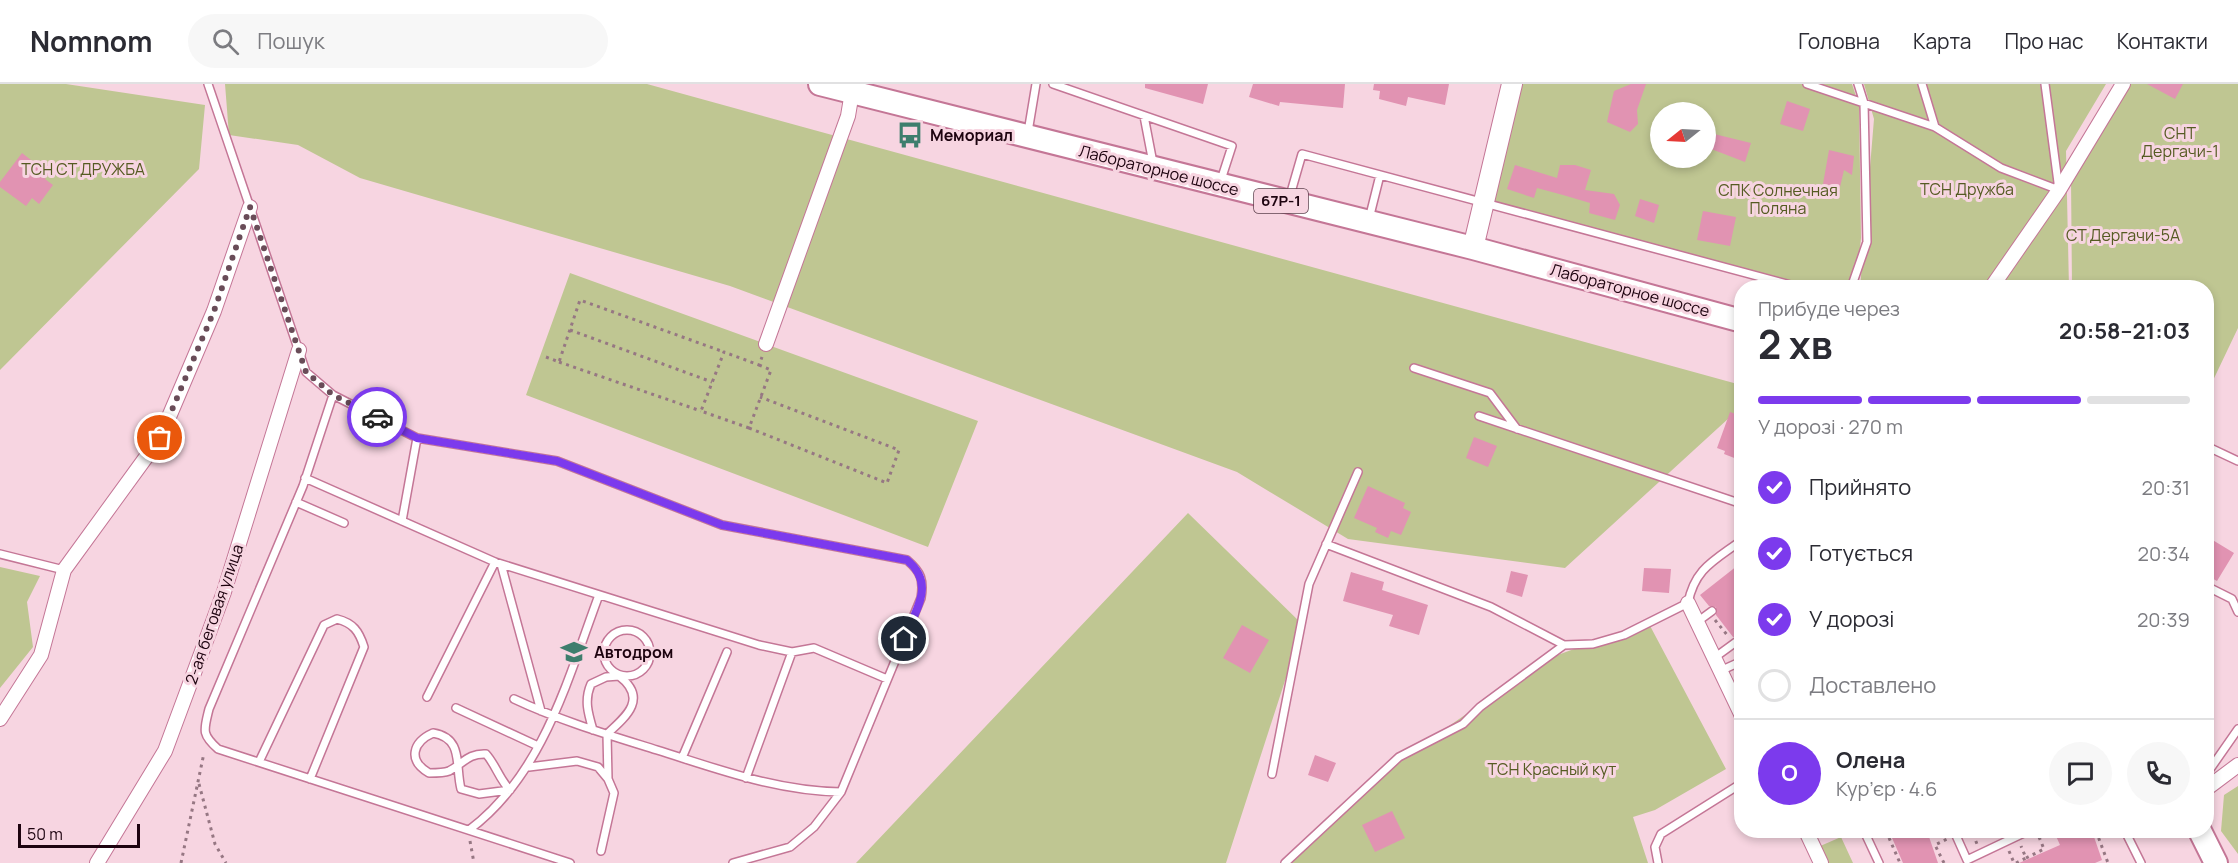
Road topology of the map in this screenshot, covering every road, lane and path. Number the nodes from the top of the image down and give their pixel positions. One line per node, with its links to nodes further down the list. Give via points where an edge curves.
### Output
1 (208, 84): 22 (lane)
2 (820, 84): 11 (main road, Лабораторное шоссе / 67Р-1)
3 (1036, 84): 15 (lane)
4 (1053, 84): 13 (lane)
5 (1512, 84): 21 (main road)
6 (1807, 84): 12 (lane)
7 (1858, 84): 12 (lane)
8 (1922, 84): 14 (lane)
9 (2045, 84): 19 (lane)
10 (2123, 84): 19 (street)
11 (852, 92): 15 (main road, Лабораторное шоссе / 67Р-1); 30 (street, via 848,116)
12 (1864, 103): 14 (lane); 26 (lane, via 1867,242)
13 (1144, 116): 16 (lane); 18 (lane, via 1232,146)
14 (1935, 127): 19 (lane, via 2001,168)
15 (1027, 137): 16 (main road, Лабораторное шоссе / 67Р-1)
16 (1154, 169): 18 (main road, Лабораторное шоссе / 67Р-1)
17 (1380, 175): 20 (lane, via 1302,154); 21 (lane); 23 (lane)
18 (1219, 185): 20 (main road, Лабораторное шоссе / 67Р-1)
19 (2059, 190): 27 (street)
20 (1288, 202): 23 (main road, Лабораторное шоссе / 67Р-1)
21 (1484, 202): 24 (main road); 25 (lane)
22 (250, 207): 31 (lane); 57 (street, via 214,311 160,438)
23 (1368, 222): 24 (main road, Лабораторное шоссе / 67Р-1)
24 (1473, 248): 28 (main road, Лабораторное шоссе / 67Р-1)
25 (1772, 280)
26 (1854, 280)
27 (1997, 280)
28 (1734, 319)
29 (570, 330): 32 (path, via 580,300); 34 (path); 37 (path)
30 (766, 344): 35 (path)
31 (299, 350): 38 (lane, via 306,372); 118 (street, 2-ая беговая улица, via 224,592 165,751)
32 (724, 352): 35 (path); 37 (path)
33 (546, 357): 34 (path)
34 (559, 362): 40 (path)
35 (759, 365): 39 (path, via 771,370)
36 (1414, 368): 43 (lane, via 1490,393)
37 (712, 382): 40 (path)
38 (333, 395): 44 (lane); 48 (lane)
39 (760, 397): 42 (path); 42 (path, via 899,450 886,483)
40 (701, 411): 42 (path)
41 (1479, 416): 43 (lane)
42 (749, 428)
43 (1517, 429): 49 (lane)
44 (417, 438): 51 (lane); 72 (lane, via 557,461 722,525 907,560 920,571 921,598)
45 (2214, 450): 46 (lane)
46 (2238, 461)
47 (1358, 472): 53 (lane)
48 (305, 478): 50 (lane); 51 (lane)
49 (1734, 501)
50 (296, 502): 52 (lane); 83 (lane, via 216,688 205,729)
51 (402, 521): 56 (lane)
52 (344, 524)
53 (1326, 544): 66 (lane, via 1491,607); 91 (lane, via 1309,584)
54 (1734, 546): 61 (lane, via 1701,571 1692,584)
55 (0, 554): 57 (lane)
56 (498, 563): 59 (lane); 73 (lane); 77 (lane)
57 (64, 570): 79 (street, via 41,655)
58 (2214, 589): 60 (lane)
59 (599, 595): 68 (lane); 78 (lane)
60 (2235, 597): 63 (lane)
61 (1688, 603): 64 (street); 66 (lane, via 1624,635 1593,644)
62 (1712, 611): 64 (lane)
63 (2238, 612)
64 (1697, 622): 70 (street)
65 (1734, 644): 70 (lane)
66 (1564, 645): 124 (lane, via 1462,724 1399,757)
67 (727, 652): 85 (lane)
68 (792, 652): 72 (lane, via 814,648); 92 (lane)
69 (1734, 662): 70 (lane)
70 (1717, 664): 75 (street)
71 (619, 676): 71 (lane, via 607,662 608,639 627,630 638,632 647,642 648,663 642,670); 81 (lane, via 591,684 587,704); 82 (lane, via 633,690 634,701 629,712)
72 (887, 679): 99 (lane)
73 (427, 697)
74 (514, 699): 77 (lane)
75 (1734, 700)
76 (456, 708): 84 (lane)
77 (541, 711): 78 (lane)
78 (553, 717): 81 (lane); 84 (lane)
79 (0, 719)
80 (2238, 729): 88 (lane)
81 (593, 730): 82 (lane)
82 (607, 734): 85 (lane); 94 (lane)
83 (207, 739): 86 (lane, via 218,749); 95 (path)
84 (538, 746): 90 (lane)
85 (682, 758): 92 (lane)
86 (259, 762): 93 (lane); 93 (lane, via 324,626 337,619 349,622 360,633 364,647)
87 (458, 764): 87 (lane, via 454,746 442,734 433,733 417,744 417,762 429,773 449,771); 98 (lane, via 477,754 486,754); 98 (lane, via 461,789 470,794)
88 (2214, 764)
89 (2238, 765): 96 (street)
90 (529, 767): 94 (lane, via 577,761 598,767); 98 (lane)
91 (1272, 774)
92 (746, 778): 99 (lane, via 809,792)
93 (310, 779): 100 (lane)
94 (608, 779): 112 (lane, via 614,793)
95 (199, 782): 119 (path); 120 (path, via 215,844)
96 (2214, 783)
97 (1734, 788): 125 (lane, via 1661,834 1655,847)
98 (510, 790): 100 (lane, via 492,813)
99 (841, 792): 123 (lane, via 814,827 790,848)
100 (469, 830): 121 (path); 122 (lane)
101 (1809, 838): 126 (street)
102 (1867, 838): 127 (lane)
103 (1889, 838): 116 (path)
104 (1957, 838): 105 (lane, via 1967,860)
105 (2013, 838)
106 (2039, 838): 115 (path, via 2044,849)
107 (2099, 838): 130 (path)
108 (2129, 838): 131 (lane)
109 (2204, 838): 132 (main road)
110 (1948, 839): 117 (path, via 1935,844)
111 (2021, 846): 115 (path)
112 (601, 850)
113 (2009, 851): 129 (path)
114 (1950, 858): 117 (path)
115 (2026, 858): 129 (path)
116 (1900, 862): 128 (path)
117 (1944, 862)
118 (97, 863)
119 (181, 863)
120 (226, 863)
121 (474, 863)
122 (570, 863)
123 (733, 863)
124 (1285, 863)
125 (1658, 863)
126 (1821, 863)
127 (1879, 863)
128 (1894, 863)
129 (2015, 863)
130 (2108, 863)
131 (2141, 863)
132 (2216, 863)

